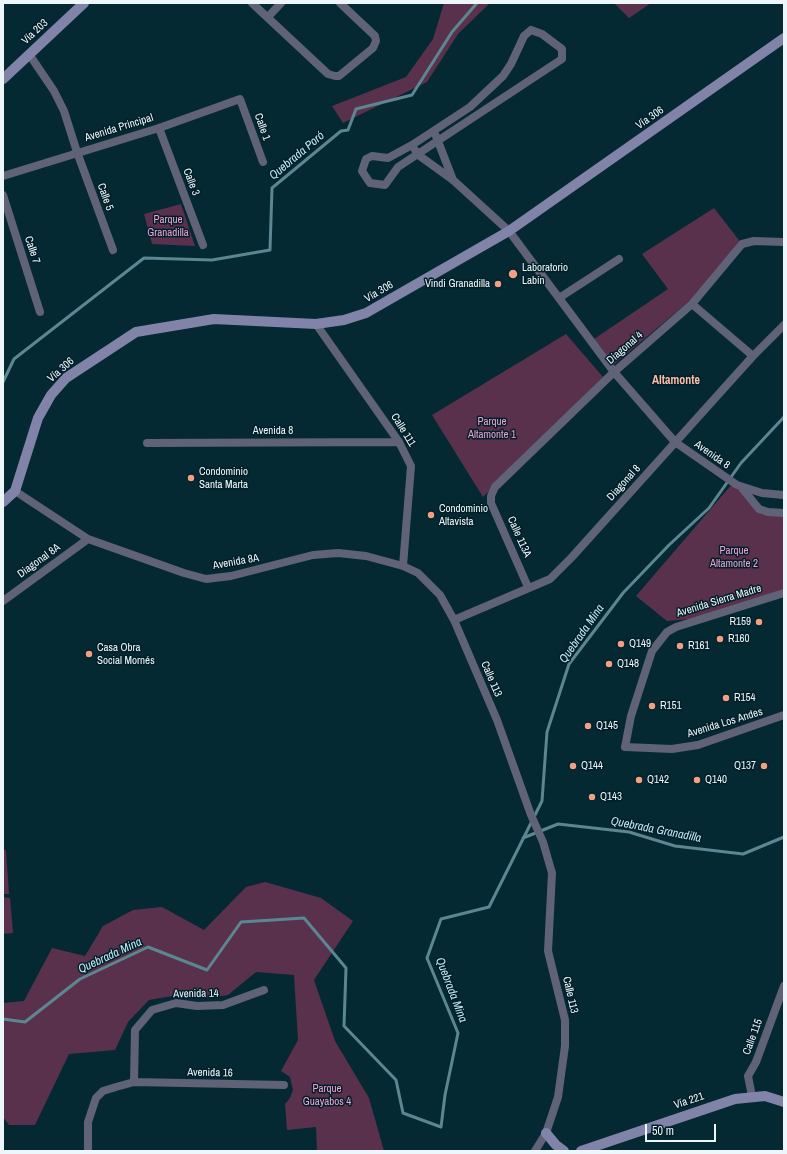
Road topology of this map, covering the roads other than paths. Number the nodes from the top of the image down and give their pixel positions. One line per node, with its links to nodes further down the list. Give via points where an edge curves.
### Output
1 (84, 3): 7 (street, Vía 203)
2 (252, 3): 5 (street)
3 (281, 3): 5 (street)
4 (341, 3): 5 (street, via 375,36 376,42 373,48 340,76 328,74)
5 (268, 17)
6 (784, 38): 22 (street, Vía 306)
7 (29, 54): 8 (street, Vía 203); 16 (street, Calle 5, via 64,111)
8 (3, 79)
9 (479, 98): 11 (street); 11 (street, via 503,76 524,36 532,30 562,49 562,59); 13 (street, via 470,107)
10 (240, 99): 12 (street, Avenida Principal); 18 (street, Calle 1)
11 (488, 110): 14 (street)
12 (159, 128): 16 (street, Avenida Principal); 24 (street, Calle 3)
13 (433, 131): 14 (street); 15 (street)
14 (439, 140): 17 (street); 20 (street)
15 (412, 145): 17 (street); 17 (street, via 388,158 372,156 366,159 362,171 370,183 385,185 398,167)
16 (77, 152): 19 (street, Avenida Principal); 25 (street, Calle 5)
17 (417, 154): 20 (street, Avenida 8)
18 (263, 162)
19 (3, 176)
20 (452, 180): 22 (street, Avenida 8)
21 (3, 195): 29 (street, Calle 7)
22 (509, 231): 27 (street, Avenida 8); 30 (street, Vía 306, via 366,313 344,320)
23 (784, 242): 28 (street, Diagonal 4, via 754,241 742,244)
24 (203, 245)
25 (112, 250)
26 (619, 259): 27 (street)
27 (559, 298): 33 (street, Avenida 8)
28 (692, 304): 32 (street); 33 (street, Diagonal 4)
29 (40, 312)
30 (316, 324): 34 (street, Calle 111); 38 (street, Vía 306, via 214,319 136,332 66,378 51,395 38,418)
31 (784, 325): 32 (street, Diagonal 8)
32 (753, 356): 35 (street, Diagonal 8)
33 (614, 372): 35 (street, Avenida 8); 41 (street, Diagonal 4, via 495,487)
34 (399, 442): 36 (street, Avenida 8); 45 (street, Calle 111, via 411,466)
35 (675, 442): 37 (street, Avenida 8); 46 (street, Diagonal 8, via 550,579)
36 (147, 443)
37 (739, 486): 39 (street); 40 (street, via 762,493); 43 (street, via 759,509 776,514)
38 (15, 491): 42 (street); 44 (street, Avenida 8A)
39 (784, 492)
40 (784, 495)
41 (491, 496): 46 (street, Calle 113A, via 491,503)
42 (3, 502)
43 (784, 513)
44 (88, 539): 45 (street, Avenida 8A, via 184,573 206,578 231,576 314,555 338,553 366,556); 48 (street, Diagonal 8A)
45 (403, 566): 49 (street, Avenida 8A, via 429,582 440,595)
46 (528, 587): 49 (street, Diagonal 8)
47 (784, 593): 51 (street, Avenida Sierra Madre, via 667,632 652,651 631,716)
48 (3, 601)
49 (454, 620): 58 (street, Calle 113, via 497,720 543,842 552,873 548,950 565,1020 565,1046 558,1097)
50 (784, 715): 51 (street, Avenida Los Andes, via 698,745 672,748)
51 (625, 747)
52 (784, 986): 56 (street, Calle 115, via 756,1062 748,1076)
53 (264, 990): 54 (street, Avenida 14, via 223,1005 197,1006 176,1003 152,1010 135,1030)
54 (134, 1082): 55 (street, Avenida 16); 59 (street, Avenida 16, via 103,1091 96,1098 88,1122)
55 (284, 1085)
56 (752, 1096): 57 (street, Vía 221, via 765,1096); 62 (street, Vía 221, via 735,1099)
57 (784, 1102)
58 (546, 1133): 60 (street, Calle 113); 61 (street, via 556,1146)
59 (88, 1151)
60 (535, 1151)
61 (564, 1151)
62 (581, 1151)

